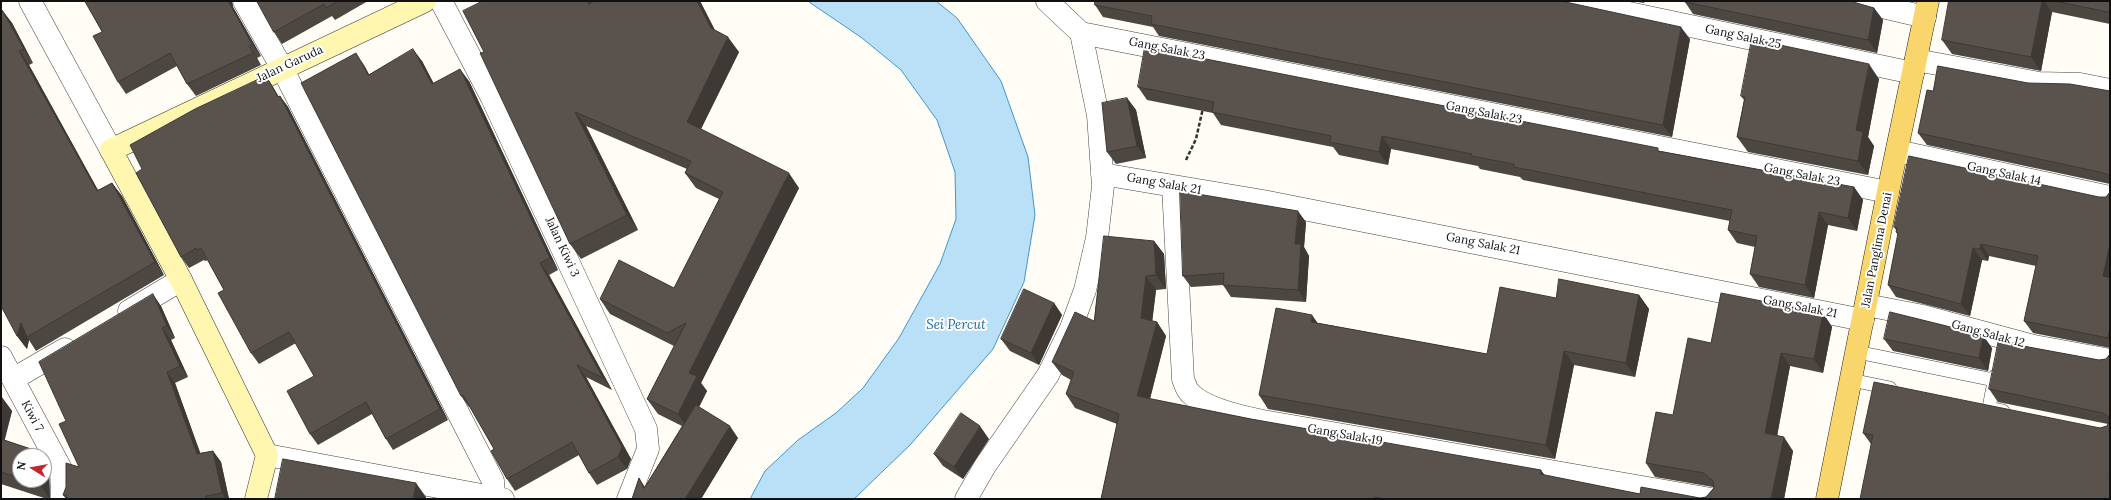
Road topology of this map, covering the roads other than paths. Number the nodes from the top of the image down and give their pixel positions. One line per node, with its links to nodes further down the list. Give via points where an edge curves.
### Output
1 (30, 1): 14 (street)
2 (244, 1): 12 (street)
3 (425, 1): 8 (street, Jalan Garuda)
4 (441, 1): 40 (street, Jalan Kiwi 3, via 492,98 644,424 648,448)
5 (1047, 1): 10 (street)
6 (1572, 1): 11 (street, Gang Salak 25)
7 (1857, 1): 9 (street)
8 (403, 6): 12 (street, Jalan Garuda)
9 (1927, 9): 11 (main road, Jalan Panglima Denai)
10 (1081, 33): 16 (street, via 1098,114); 18 (street, Gang Salak 23)
11 (1915, 66): 13 (street, Gang Salak 25, via 2039,83 2080,84); 15 (main road, Jalan Panglima Denai)
12 (282, 68): 14 (street, Jalan Garuda); 37 (street, via 493,481)
13 (2110, 90)
14 (111, 150): 20 (street)
15 (1897, 151): 18 (main road, Jalan Panglima Denai); 19 (street, Gang Salak 14)
16 (1102, 174): 17 (street, Gang Salak 21); 41 (street, via 1097,238 1085,290 1071,328 1048,375 985,466)
17 (1174, 186): 21 (street, Gang Salak 21); 42 (street, Gang Salak 19, via 1183,379 1191,394 1201,400 1247,418)
18 (1888, 192): 21 (main road, Jalan Panglima Denai)
19 (2110, 197)
20 (181, 280): 22 (street); 35 (street)
21 (1864, 312): 24 (main road, Jalan Panglima Denai); 26 (street, Gang Salak 12, via 1923,316 2001,344)
22 (114, 320)
23 (80, 339): 28 (street)
24 (1857, 352): 29 (main road, Jalan Panglima Denai); 30 (lane)
25 (1, 357): 28 (street, Kiwi 7)
26 (2110, 360)
27 (1997, 366): 30 (lane)
28 (13, 379): 38 (street, Kiwi 7, via 61,470)
29 (1851, 380): 31 (lane); 43 (main road, Jalan Panglima Denai)
30 (1994, 380): 33 (lane)
31 (1905, 391)
32 (1973, 405): 33 (lane)
33 (1989, 408): 34 (lane)
34 (2019, 414)
35 (266, 455): 36 (street); 39 (street)
36 (452, 494): 37 (street)
37 (499, 498)
38 (62, 499)
39 (256, 499)
40 (628, 499)
41 (966, 499)
42 (1711, 499)
43 (1827, 499)

